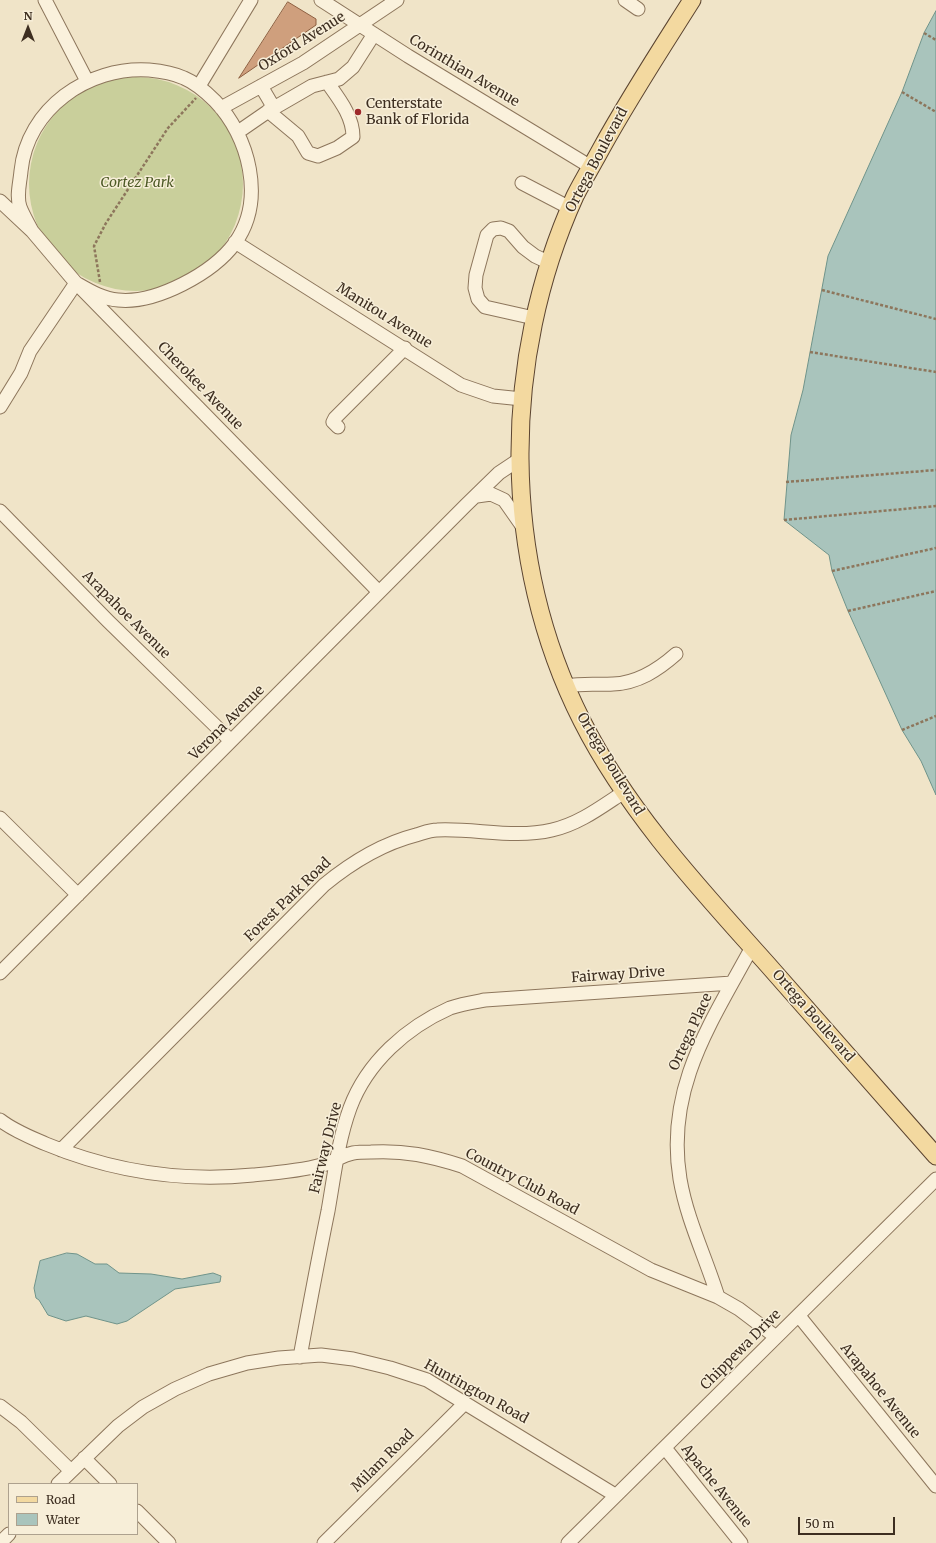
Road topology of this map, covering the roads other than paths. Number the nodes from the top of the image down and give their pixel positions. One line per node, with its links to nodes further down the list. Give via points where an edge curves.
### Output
1 (45, 0): 10 (street)
2 (251, 0): 13 (street)
3 (321, 0): 8 (street, Corinthian Avenue)
4 (397, 0): 8 (street, Oxford Avenue)
5 (625, 0): 7 (street)
6 (692, 0): 17 (main road, Ortega Boulevard)
7 (638, 9)
8 (360, 25): 9 (street, Corinthian Avenue); 12 (street, Oxford Avenue, via 303,63)
9 (374, 34): 11 (street, via 352,67 339,79); 17 (street, Corinthian Avenue)
10 (87, 81): 13 (street, via 115,72 145,70 182,77); 21 (street, via 68,92 51,107 29,140 21,165 18,193 20,207)
11 (327, 82): 15 (street, via 312,86); 15 (street, via 353,126 353,138 337,148 318,156 308,153 298,136)
12 (261, 86): 14 (street, Oxford Avenue); 15 (street, via 271,103)
13 (199, 89): 14 (street)
14 (221, 108): 16 (street)
15 (270, 110): 16 (street)
16 (238, 132): 22 (street, via 248,161 251,192 246,220)
17 (591, 167): 20 (main road, Ortega Boulevard)
18 (522, 183): 20 (street)
19 (0, 201): 21 (street, Cherokee Avenue)
20 (570, 208): 23 (main road, Ortega Boulevard)
21 (32, 231): 24 (street, Cherokee Avenue)
22 (235, 242): 24 (street, via 216,262 187,282 141,300 118,300 97,295); 26 (street, Manitou Avenue)
23 (550, 263): 25 (main road, Ortega Boulevard); 25 (street, via 523,247 509,231 493,229 487,235 476,275 478,299 485,307)
24 (76, 283): 28 (street, via 30,351 21,373); 34 (street, Cherokee Avenue)
25 (534, 318): 27 (main road, Ortega Boulevard)
26 (405, 348): 27 (street, Manitou Avenue, via 467,387 493,396); 29 (street, via 335,418 333,422)
27 (522, 399): 30 (main road, Ortega Boulevard)
28 (0, 407)
29 (338, 427)
30 (520, 459): 31 (street, Verona Avenue, via 499,474); 33 (main road, Ortega Boulevard)
31 (477, 496): 33 (street, via 491,494 504,500); 34 (street, Verona Avenue)
32 (0, 511): 37 (street, Arapahoe Avenue)
33 (525, 530): 36 (main road, Ortega Boulevard, via 540,609)
34 (379, 592): 37 (street, Verona Avenue)
35 (676, 654): 36 (street, via 659,668 639,679 614,684 580,683)
36 (567, 686): 38 (main road, Ortega Boulevard, via 582,720)
37 (230, 741): 40 (street, Verona Avenue)
38 (624, 792): 41 (main road, Ortega Boulevard, via 659,839); 45 (street, Forest Park Road, via 583,819 553,830 529,834 436,830 402,839 346,866 324,885)
39 (0, 818): 40 (street)
40 (78, 895): 42 (street, Verona Avenue)
41 (752, 947): 43 (street, Ortega Place); 46 (main road, Ortega Boulevard)
42 (0, 973)
43 (732, 983): 47 (street, Fairway Drive, via 485,1000 452,1008 425,1021 398,1040 379,1060 362,1084 350,1108); 49 (street, Ortega Place, via 694,1058 682,1094 678,1118 680,1179)
44 (0, 1120): 45 (street, Country Club Road)
45 (61, 1150): 47 (street, Country Club Road, via 112,1166 155,1174 201,1177 253,1175 323,1165)
46 (936, 1156)
47 (338, 1159): 49 (street, Country Club Road, via 352,1153 411,1152 462,1166 651,1270); 52 (street, Fairway Drive)
48 (936, 1179): 50 (street, Chippewa Drive)
49 (718, 1297): 51 (street, Country Club Road, via 739,1309)
50 (799, 1316): 51 (street, Chippewa Drive); 60 (street, Arapahoe Avenue)
51 (776, 1337): 55 (street, Chippewa Drive)
52 (300, 1357): 53 (street, Huntington Road, via 352,1359 390,1368 427,1380); 56 (street, Huntington Road, via 247,1363 209,1374 174,1389 143,1407 118,1426)
53 (465, 1403): 61 (street, Huntington Road); 66 (street, Milam Road)
54 (0, 1406): 57 (street)
55 (665, 1448): 61 (street, Chippewa Drive); 68 (street, Apache Avenue)
56 (84, 1458): 57 (street, Huntington Road); 59 (street)
57 (71, 1471): 58 (street, Huntington Road)
58 (59, 1483)
59 (109, 1483)
60 (936, 1486)
61 (615, 1495): 67 (street, Chippewa Drive)
62 (138, 1512): 65 (street)
63 (8, 1535): 64 (street)
64 (0, 1543)
65 (169, 1543)
66 (324, 1543)
67 (568, 1543)
68 (741, 1543)

